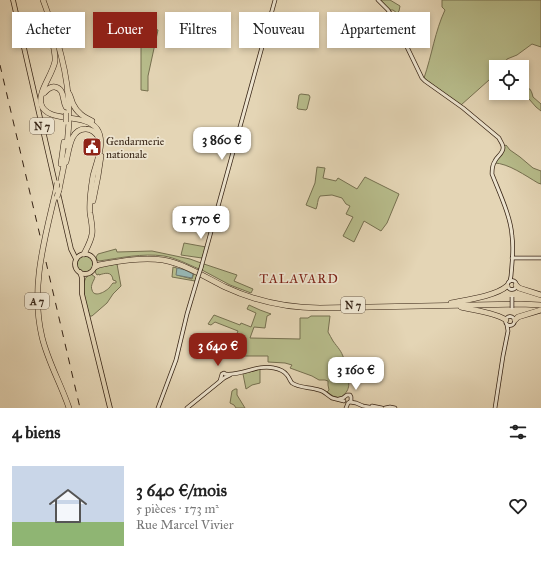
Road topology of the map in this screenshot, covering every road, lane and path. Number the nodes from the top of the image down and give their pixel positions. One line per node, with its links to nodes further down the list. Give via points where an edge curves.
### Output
1 (14, 0): 17 (main road, N 7)
2 (40, 0): 6 (highway, A 7)
3 (43, 0): 9 (highway, A 7, via 60,49)
4 (275, 0): 39 (street, bridge, via 175,363)
5 (378, 0): 19 (street, via 393,18 422,78 463,108 502,143 503,147 494,163 492,174 512,230)
6 (44, 12)
7 (54, 48): 14 (highway, via 55,60 43,92 42,106 51,114 93,125 101,138)
8 (56, 48): 10 (highway, A 7, via 64,82)
9 (68, 92): 11 (highway, A 7); 13 (highway, via 77,110)
10 (66, 107): 11 (highway, A 7); 13 (highway, via 59,89 47,89 42,99 48,111 88,121)
11 (68, 114): 12 (highway, A 7, bridge)
12 (68, 122): 15 (highway, A 7); 16 (highway, A 7, bridge)
13 (100, 131): 18 (highway, via 101,154 93,200 95,232)
14 (99, 154): 15 (highway, via 100,142 97,134 83,129 71,140); 18 (highway, via 90,201 92,234)
15 (64, 163): 16 (highway, A 7)
16 (57, 190): 37 (highway, A 7, via 40,258 38,310 46,351); 38 (highway, A 7, bridge, via 42,265 40,310 49,350)
17 (68, 238): 18 (main road, N 7, via 76,252); 21 (main road, N 7)
18 (85, 254): 21 (main road); 22 (main road, via 92,256)
19 (512, 258): 20 (street); 26 (street)
20 (541, 258)
21 (76, 259): 24 (main road, via 76,267)
22 (95, 261): 23 (main road); 27 (highway, N 7, via 147,256 166,258 194,268)
23 (95, 268): 25 (main road); 27 (highway, N 7, via 99,265 134,260 163,260)
24 (80, 272): 25 (main road); 29 (main road)
25 (88, 274): 29 (main road, via 84,280)
26 (512, 285): 28 (highway); 30 (highway, via 481,297); 33 (street, bridge)
27 (248, 295): 30 (highway, N 7, via 309,306)
28 (541, 295)
29 (83, 297): 36 (main road)
30 (450, 304): 31 (highway, N 7); 33 (highway)
31 (541, 304)
32 (541, 310): 33 (highway)
33 (510, 321): 45 (street)
34 (347, 401): 35 (street); 40 (street, via 331,397 321,390 294,384 286,373 260,367 224,376); 41 (street)
35 (361, 404): 42 (street); 43 (street)
36 (110, 407)
37 (69, 408)
38 (72, 408)
39 (158, 408)
40 (187, 408)
41 (346, 408)
42 (374, 408)
43 (384, 408): 44 (street)
44 (395, 408)
45 (496, 408)

